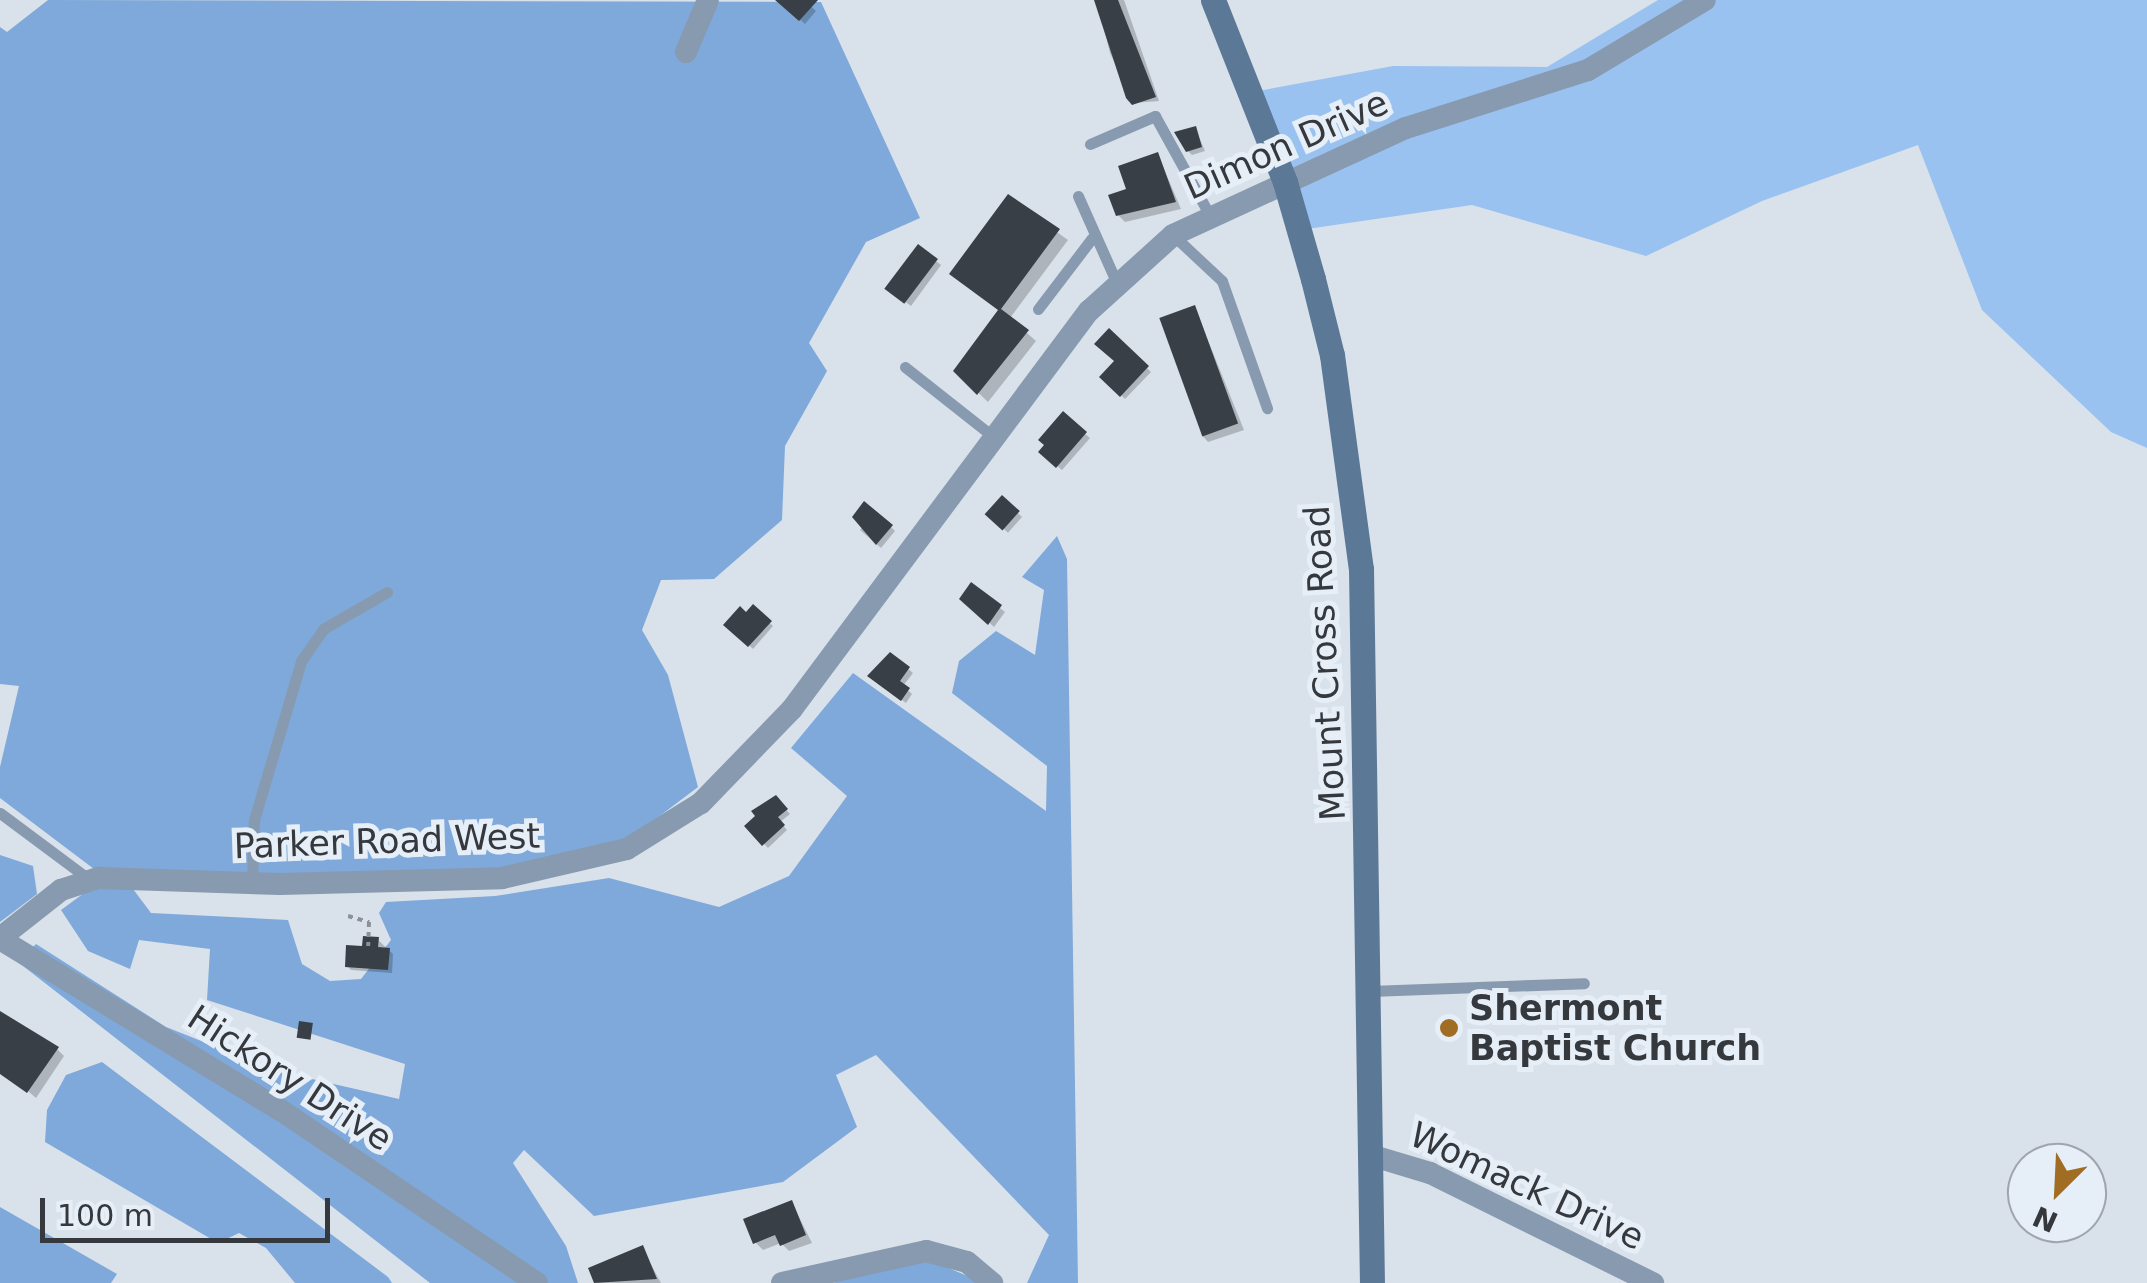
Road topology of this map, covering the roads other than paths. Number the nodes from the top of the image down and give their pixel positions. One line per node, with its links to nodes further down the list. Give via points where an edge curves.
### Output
1 (708, 0): 4 (street)
2 (1213, 0): 6 (main road, Mount Cross Road)
3 (1705, 0): 6 (street, Dimon Drive, via 1588,70 1406,128)
4 (686, 52)
5 (1090, 144): 8 (lane, via 1155,116)
6 (1285, 182): 8 (street, Dimon Drive); 23 (main road, Mount Cross Road, via 1332,356 1362,569)
7 (1078, 196): 10 (lane)
8 (1208, 214): 9 (street, Dimon Drive)
9 (1173, 235): 11 (street, Dimon Drive); 14 (lane, via 1222,281)
10 (1092, 238): 11 (lane); 12 (lane)
11 (1118, 286): 15 (street, Dimon Drive, via 1090,312)
12 (1038, 308)
13 (904, 367): 15 (lane)
14 (1267, 408)
15 (996, 438): 16 (street, Dimon Drive)
16 (976, 464): 20 (street, Parker Road West, via 792,709 702,803 666,828 600,859 530,875)
17 (387, 592): 20 (lane, via 323,629 302,661 262,786)
18 (0, 812): 19 (lane)
19 (90, 880): 20 (street, Parker Road West); 21 (street, Parker Road West, via 61,890)
20 (252, 883)
21 (0, 938): 25 (street, Hickory Drive, via 279,1109)
22 (1584, 984): 23 (lane)
23 (1370, 991): 24 (main road, Mount Cross Road)
24 (1370, 1155): 28 (main road, Mount Cross Road); 29 (street, Womack Drive, via 1430,1173)
25 (537, 1283)
26 (782, 1283): 27 (street, via 926,1251 967,1262)
27 (992, 1283)
28 (1372, 1283)
29 (1654, 1283)

